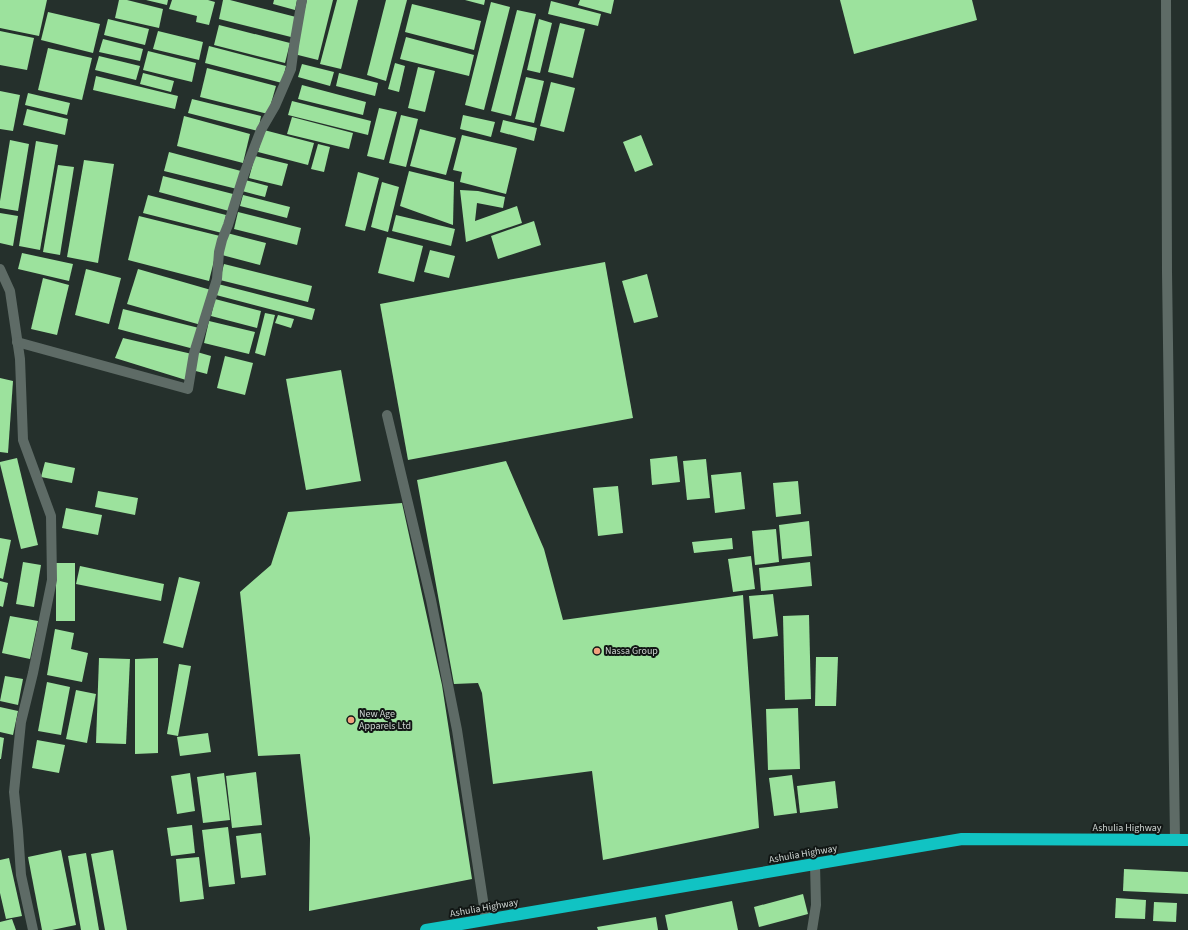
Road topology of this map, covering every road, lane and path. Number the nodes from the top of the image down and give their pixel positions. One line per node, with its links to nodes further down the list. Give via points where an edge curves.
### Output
1 (302, 0): 4 (street, via 291,69 261,130 222,240 217,279 194,353 188,389)
2 (1166, 0): 6 (street)
3 (0, 269): 4 (street, via 10,291)
4 (17, 342): 10 (street, via 23,440 51,516 52,580 21,722 14,792 21,875)
5 (387, 415): 9 (street, via 434,616 457,730)
6 (1175, 840): 7 (highway, Ashulia Highway); 8 (highway, Ashulia Highway, via 962,839)
7 (1188, 840)
8 (815, 864): 9 (highway, Ashulia Highway); 12 (street, via 816,905)
9 (486, 920): 11 (highway, Ashulia Highway)
10 (33, 930)
11 (426, 930)
12 (812, 930)

